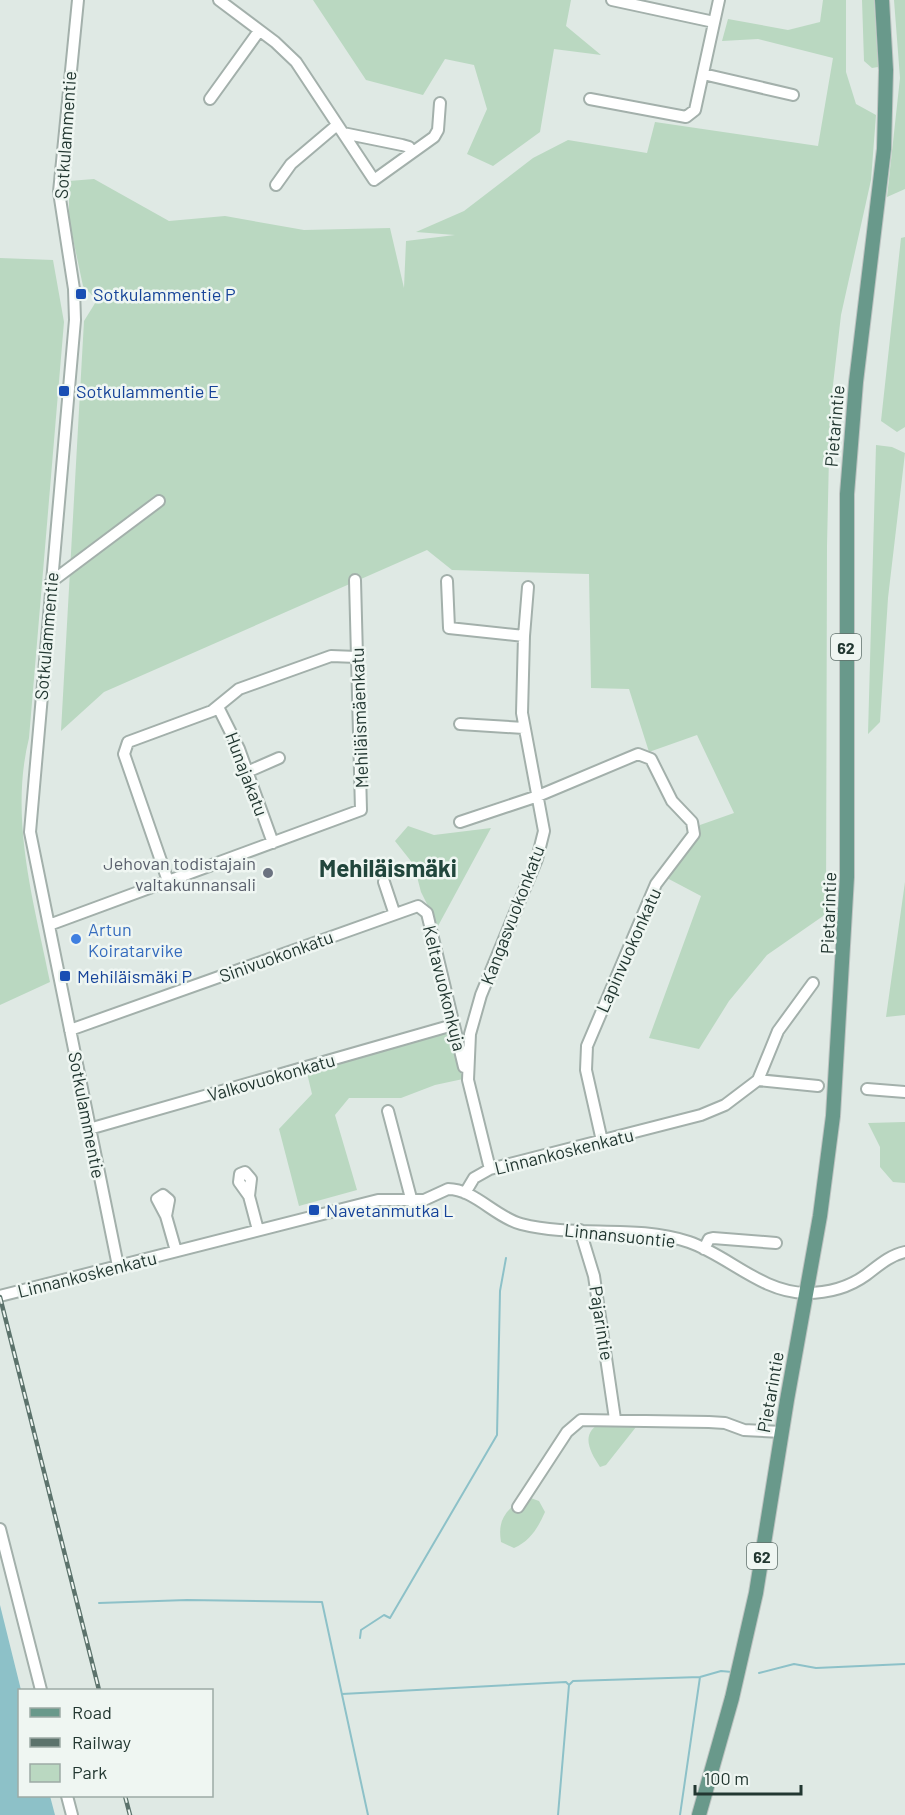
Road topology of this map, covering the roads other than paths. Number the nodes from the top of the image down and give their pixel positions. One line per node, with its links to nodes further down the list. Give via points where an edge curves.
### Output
1 (78, 0): 19 (street, Sotkulammentie, via 59,192 75,320)
2 (219, 0): 7 (street)
3 (612, 0): 6 (street)
4 (719, 0): 6 (street)
5 (882, 0): 59 (main road, Pietarintie / 62, via 886,70 884,149 847,494 848,877 842,998 827,1166)
6 (714, 22): 8 (street)
7 (259, 31): 10 (street); 13 (street, via 296,62)
8 (703, 74): 9 (street); 11 (street, via 696,110 686,117)
9 (793, 95)
10 (210, 99)
11 (590, 99)
12 (440, 103): 14 (street, via 434,137)
13 (340, 129): 14 (street, via 409,147); 14 (street, via 374,180); 15 (street, via 291,164)
14 (412, 152)
15 (276, 185)
16 (159, 501): 19 (street)
17 (355, 580): 22 (street, Mehiläismäenkatu)
18 (447, 581): 21 (street, via 449,627)
19 (51, 582): 35 (street, Sotkulammentie, via 30,822 31,845)
20 (528, 587): 21 (street, Kangasvuokonkatu)
21 (524, 636): 25 (street, Kangasvuokonkatu)
22 (357, 657): 23 (street, via 331,657 249,685 226,698); 30 (street, Mehiläismäenkatu, via 361,810)
23 (219, 707): 27 (street, Hunajakatu); 31 (street, via 135,738 125,747 124,754)
24 (459, 724): 25 (street)
25 (524, 728): 28 (street, Kangasvuokonkatu)
26 (279, 758): 27 (street)
27 (247, 772): 30 (street, Hunajakatu)
28 (538, 796): 29 (street); 39 (street, Kangasvuokonkatu, via 544,831 537,860 474,1016); 46 (street, Lapinvuokonkatu, via 606,766 638,754 646,755 672,801 694,828 687,844 656,884 587,1046 586,1070)
29 (460, 822)
30 (273, 843): 31 (street, Mehiläismäenkatu)
31 (168, 881): 35 (street, Mehiläismäenkatu)
32 (384, 882): 34 (street)
33 (413, 906): 34 (street, Sinivuokonkatu); 37 (street, Keltavuokonkuja, via 424,908 427,913)
34 (394, 912): 38 (street, Sinivuokonkatu)
35 (49, 926): 38 (street, Sotkulammentie)
36 (813, 983): 40 (street, via 778,1031)
37 (453, 1025): 39 (street, Keltavuokonkuja); 45 (street, Valkovuokonkatu)
38 (70, 1030): 45 (street, Sotkulammentie)
39 (468, 1080): 47 (street, Kangasvuokonkatu)
40 (758, 1080): 41 (street); 46 (street, Linnankoskenkatu, via 713,1110)
41 (818, 1086)
42 (867, 1089): 43 (street)
43 (905, 1092)
44 (388, 1111): 50 (street)
45 (89, 1129): 58 (street, Sotkulammentie)
46 (602, 1141): 47 (street, Linnankoskenkatu)
47 (490, 1169): 48 (street, Linnankoskenkatu, via 474,1178)
48 (465, 1193): 50 (street, Linnankoskenkatu, via 448,1189); 53 (street, Linnansuontie, via 521,1224)
49 (249, 1196): 52 (street)
50 (412, 1202): 52 (street, Linnankoskenkatu, via 400,1198 378,1200)
51 (166, 1216): 56 (street)
52 (258, 1230): 56 (street, Linnankoskenkatu)
53 (580, 1230): 55 (street, Linnansuontie, via 660,1235); 61 (street, Pajarintie, via 592,1267)
54 (776, 1243): 55 (street, via 713,1238)
55 (704, 1249): 59 (street, Linnansuontie, via 778,1288)
56 (176, 1251): 58 (street, Linnankoskenkatu)
57 (905, 1252): 59 (street, Linnansuontie, via 844,1287)
58 (118, 1266): 60 (street, Linnankoskenkatu)
59 (807, 1293): 62 (main road, Pietarintie / 62)
60 (0, 1296)
61 (615, 1419): 62 (street, via 718,1423 744,1430); 63 (street, via 590,1418 575,1423)
62 (782, 1432): 68 (main road, Pietarintie / 62, via 741,1661)
63 (518, 1507)
64 (0, 1529): 65 (street)
65 (41, 1689)
66 (67, 1797): 67 (street)
67 (72, 1815)
68 (699, 1815)

